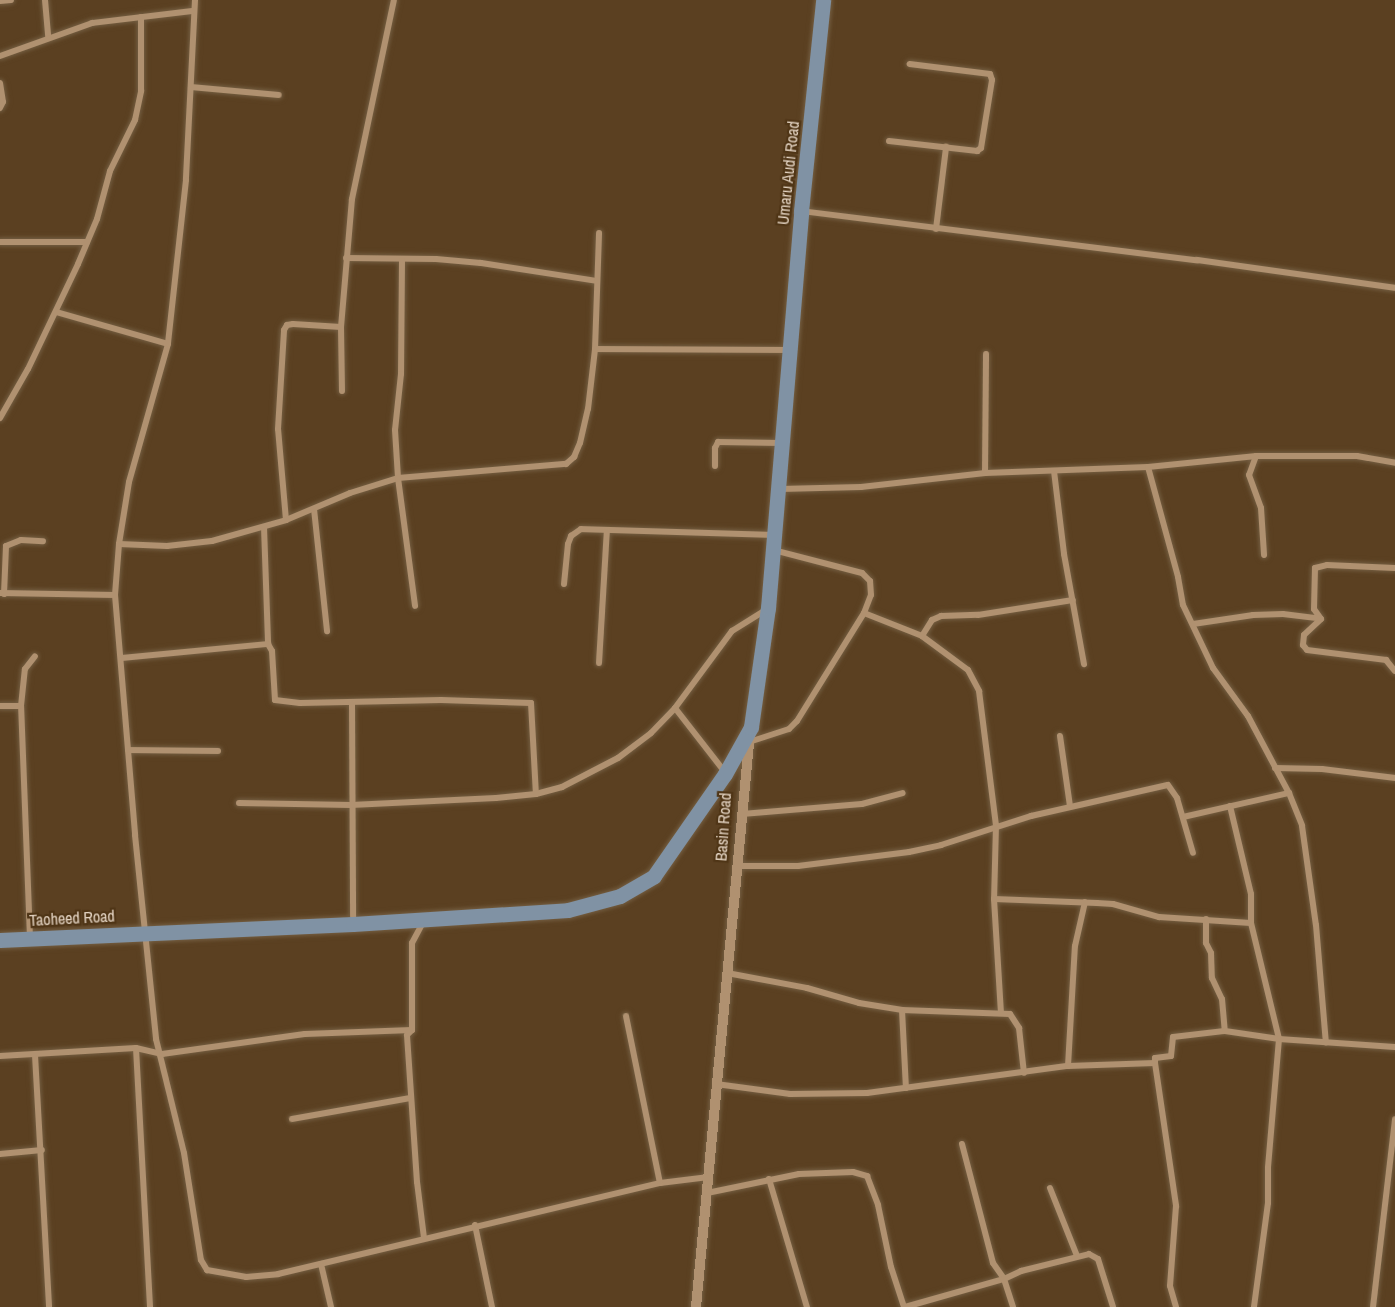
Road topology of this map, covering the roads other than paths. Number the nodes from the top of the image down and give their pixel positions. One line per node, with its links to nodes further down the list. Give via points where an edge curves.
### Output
1 (11, 0): 6 (street)
2 (45, 0): 9 (street)
3 (195, 0): 7 (street)
4 (394, 0): 23 (street, via 352,199)
5 (823, 0): 18 (main road, Umaru Audi Road)
6 (0, 1)
7 (194, 11): 8 (street); 13 (street)
8 (141, 17): 9 (street, via 92,23); 22 (street, via 139,107 110,171)
9 (48, 38): 10 (street)
10 (0, 56)
11 (910, 64): 17 (street, via 990,74 981,148 976,151)
12 (0, 83): 15 (street)
13 (191, 87): 14 (street); 29 (street, via 186,180)
14 (279, 95)
15 (0, 108)
16 (889, 141): 17 (street)
17 (946, 147): 19 (street)
18 (801, 211): 19 (street); 31 (main road, Umaru Audi Road)
19 (936, 230): 26 (street)
20 (599, 233): 25 (street)
21 (0, 242): 22 (street)
22 (87, 242): 27 (street)
23 (346, 258): 24 (street); 28 (street)
24 (402, 261): 25 (street, via 481,263); 42 (street, via 401,374 395,430)
25 (597, 281): 30 (street)
26 (1395, 288)
27 (56, 312): 29 (street); 34 (street)
28 (340, 327): 33 (street); 45 (street, via 293,324 284,330 278,429)
29 (168, 344): 50 (street, via 129,482)
30 (595, 349): 31 (street); 42 (street, via 580,444 567,464)
31 (791, 350): 35 (main road, Basin Road)
32 (986, 354): 41 (street)
33 (342, 391)
34 (0, 418)
35 (781, 444): 38 (street, via 718,442); 43 (main road, Basin Road)
36 (1256, 456): 37 (street, via 1358,456); 39 (street); 51 (street, via 1249,475 1261,508)
37 (1395, 463)
38 (715, 466)
39 (1148, 467): 40 (street); 61 (street, via 1183,605)
40 (1054, 471): 41 (street); 56 (street)
41 (985, 473): 43 (street, via 861,487)
42 (398, 478): 44 (street); 57 (street)
43 (777, 489): 49 (main road, Basin Road)
44 (314, 509): 45 (street); 62 (street)
45 (286, 520): 46 (street)
46 (264, 527): 50 (street, via 189,544); 64 (street)
47 (607, 530): 49 (street); 53 (street, via 581,529 571,536); 67 (street)
48 (43, 541): 54 (street, via 21,540 6,546)
49 (772, 542): 58 (main road, Basin Road); 59 (street, via 862,573 870,581 871,595)
50 (119, 544): 55 (street)
51 (1264, 555)
52 (1395, 568): 60 (street, via 1315,568 1314,609)
53 (564, 584)
54 (2, 593): 55 (street)
55 (115, 595): 66 (street)
56 (1073, 600): 63 (street, via 978,615 941,616 932,620); 68 (street)
57 (415, 606)
58 (768, 608): 73 (street, via 732,631); 74 (main road, Basin Road)
59 (864, 613): 63 (street); 74 (street, via 797,722 789,729)
60 (1321, 619): 61 (street, via 1283,614); 69 (street, via 1304,635 1307,650 1386,660)
61 (1193, 624): 78 (street, via 1213,668 1248,716)
62 (327, 630)
63 (922, 636): 90 (street, via 968,670 975,680)
64 (268, 644): 66 (street); 70 (street, via 272,651 275,700)
65 (35, 656): 72 (street, via 25,669)
66 (122, 658): 76 (street)
67 (598, 663)
68 (1084, 664)
69 (1395, 671)
70 (352, 703): 83 (street, via 531,703); 85 (street)
71 (0, 706): 72 (street)
72 (21, 706): 100 (street)
73 (675, 708): 79 (street); 83 (street, via 618,758 562,788)
74 (750, 735): 79 (main road, Taoheed Road); 88 (street, Basin Road)
75 (1060, 736): 86 (street)
76 (128, 750): 77 (street); 99 (street)
77 (218, 751)
78 (1275, 768): 80 (street); 82 (street)
79 (725, 774): 95 (main road, Taoheed Road, via 654,876 620,896 568,910)
80 (1395, 778)
81 (903, 793): 88 (street, via 862,804)
82 (1289, 793): 87 (street); 109 (street, via 1302,826 1316,925)
83 (536, 794): 85 (street)
84 (238, 803): 85 (street)
85 (351, 805): 98 (street)
86 (1070, 806): 89 (street, via 1168,785 1175,792); 90 (street)
87 (1230, 806): 89 (street); 97 (street, via 1251,894)
88 (742, 814): 92 (street, Basin Road)
89 (1183, 817): 91 (street)
90 (996, 825): 92 (street, via 909,852 798,866); 93 (street)
91 (1193, 853)
92 (738, 866): 102 (street, Basin Road)
93 (994, 899): 94 (street); 104 (street)
94 (1085, 902): 96 (street, via 1113,904 1159,917); 116 (street, via 1075,946)
95 (424, 919): 98 (main road, Taoheed Road); 106 (street, via 412,943)
96 (1206, 919): 97 (street); 107 (street, via 1206,943 1212,953 1212,978 1222,999)
97 (1251, 923): 108 (street)
98 (353, 924): 99 (main road, Taoheed Road)
99 (147, 933): 100 (main road, Taoheed Road); 112 (street, via 156,1040)
100 (30, 939): 101 (main road, Taoheed Road)
101 (0, 940)
102 (727, 973): 103 (street, via 807,988 859,1004); 118 (street, Basin Road)
103 (902, 1010): 104 (street); 119 (street)
104 (1001, 1013): 117 (street, via 1010,1014 1019,1028)
105 (626, 1016): 128 (street)
106 (412, 1030): 112 (street, via 305,1034); 120 (street, via 407,1035)
107 (1225, 1031): 108 (street); 115 (street, via 1173,1037 1171,1056 1155,1058)
108 (1279, 1039): 109 (street); 146 (street, via 1268,1203)
109 (1326, 1043): 110 (street)
110 (1395, 1047)
111 (136, 1048): 112 (street); 113 (street); 137 (street)
112 (162, 1054): 134 (street, via 184,1153 201,1260 207,1270 246,1277)
113 (35, 1055): 114 (street); 124 (street)
114 (0, 1056)
115 (1155, 1064): 116 (street); 145 (street, via 1176,1206 1170,1286)
116 (1068, 1065): 117 (street)
117 (1024, 1073): 119 (street)
118 (716, 1084): 119 (street, via 790,1094); 126 (street, Basin Road)
119 (906, 1088)
120 (410, 1098): 121 (street); 132 (street)
121 (292, 1119)
122 (1395, 1119): 147 (street)
123 (963, 1144): 135 (street, via 993,1263)
124 (42, 1150): 125 (street); 136 (street)
125 (0, 1154)
126 (709, 1177): 128 (street); 130 (street, Basin Road)
127 (769, 1179): 130 (street); 141 (street); 142 (street, via 853,1172 867,1176)
128 (660, 1183): 131 (street)
129 (1050, 1188): 133 (street)
130 (707, 1193): 140 (street, Basin Road)
131 (475, 1225): 132 (street); 139 (street)
132 (424, 1238): 134 (street)
133 (1077, 1256): 135 (street); 144 (street, via 1089,1254 1098,1259)
134 (321, 1264): 138 (street)
135 (1004, 1279): 142 (street); 143 (street)
136 (50, 1307)
137 (150, 1307)
138 (331, 1307)
139 (492, 1307)
140 (696, 1307)
141 (807, 1307)
142 (904, 1307)
143 (1012, 1307)
144 (1113, 1307)
145 (1176, 1307)
146 (1254, 1307)
147 (1373, 1307)

